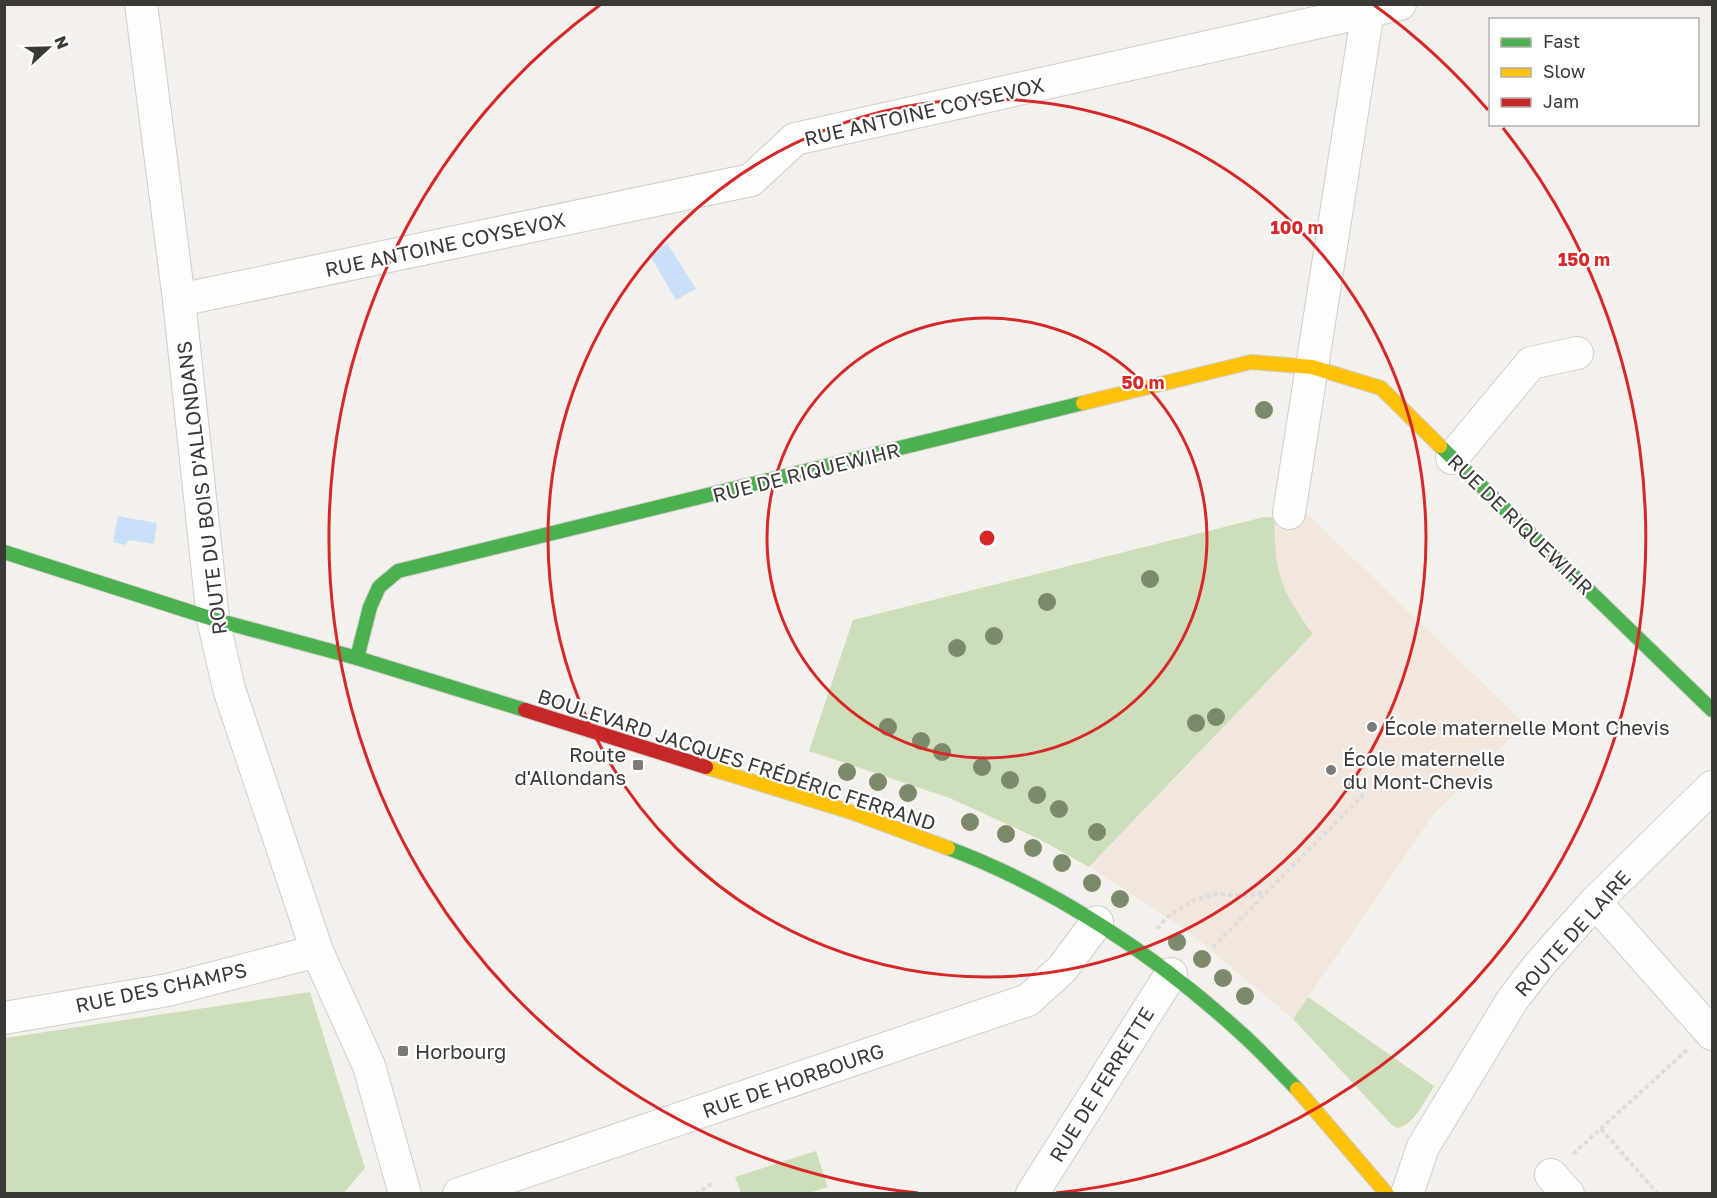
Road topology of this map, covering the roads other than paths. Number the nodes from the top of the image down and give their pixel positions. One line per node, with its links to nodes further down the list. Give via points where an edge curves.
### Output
1 (141, 4): 4 (street, ROUTE DU BOIS D'ALLONDANS)
2 (1400, 4): 3 (street, RUE ANTOINE COYSEVOX)
3 (1368, 9): 4 (street, RUE ANTOINE COYSEVOX, via 795,140 751,180); 6 (street)
4 (179, 300): 10 (street, ROUTE DU BOIS D'ALLONDANS)
5 (1577, 353): 7 (street, via 1531,363)
6 (1312, 367): 7 (street, RUE DE RIQUEWIHR, via 1381,388); 8 (street); 11 (street, RUE DE RIQUEWIHR, via 1251,362 398,571 379,587)
7 (1452, 458): 12 (street, RUE DE RIQUEWIHR)
8 (1289, 513)
9 (4, 552): 10 (street, BOULEVARD JACQUES FRÉDÉRIC FERRAND)
10 (213, 619): 11 (street, BOULEVARD JACQUES FRÉDÉRIC FERRAND); 16 (street, ROUTE DU BOIS D'ALLONDANS, via 229,689)
11 (357, 658): 15 (street, BOULEVARD JACQUES FRÉDÉRIC FERRAND, via 850,812 986,862)
12 (1713, 710)
13 (1713, 787): 14 (street, ROUTE DE LAIRE)
14 (1595, 902): 19 (street); 24 (street, ROUTE DE LAIRE, via 1513,999 1423,1147)
15 (1097, 922): 17 (street, BOULEVARD JACQUES FRÉDÉRIC FERRAND); 21 (street, RUE DE HORBOURG, via 1062,969 1028,1000)
16 (317, 951): 18 (street, RUE DES CHAMPS, via 168,990); 20 (street, ROUTE DU BOIS D'ALLONDANS, via 369,1066)
17 (1171, 974): 22 (street, RUE DE FERRETTE); 23 (street, BOULEVARD JACQUES FRÉDÉRIC FERRAND, via 1242,1034 1300,1092)
18 (4, 1018)
19 (1711, 1032)
20 (405, 1194)
21 (459, 1194)
22 (1032, 1194)
23 (1387, 1194)
24 (1407, 1194)

